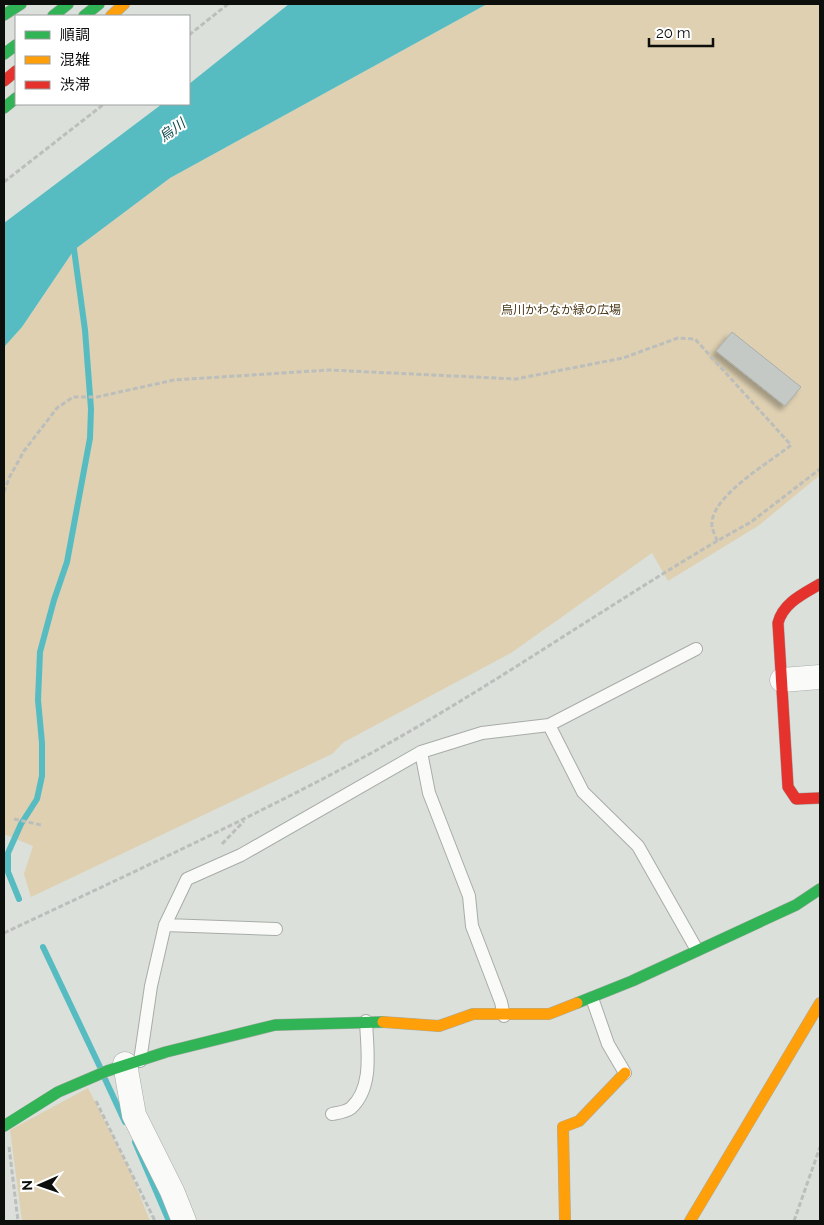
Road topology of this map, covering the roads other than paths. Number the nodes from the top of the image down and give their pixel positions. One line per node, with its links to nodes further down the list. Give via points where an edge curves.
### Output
1 (68, 4): 6 (main road)
2 (99, 4): 7 (main road)
3 (124, 4): 8 (main road)
4 (26, 6): 5 (main road)
5 (4, 15)
6 (54, 15)
7 (85, 15)
8 (112, 15)
9 (15, 45): 10 (main road)
10 (4, 54)
11 (15, 72): 12 (main road)
12 (4, 81)
13 (15, 99): 14 (main road)
14 (4, 108)
15 (820, 584): 18 (main road, via 784,608 779,615)
16 (696, 649): 19 (lane)
17 (820, 677): 18 (street)
18 (782, 680): 21 (main road, via 788,787 796,799)
19 (548, 725): 20 (lane, via 482,733); 25 (lane, via 583,792 638,846)
20 (421, 752): 23 (lane, via 241,855 186,879); 28 (lane, via 429,793 469,896 472,926)
21 (820, 798)
22 (820, 889): 25 (main road, via 796,905)
23 (165, 925): 24 (lane); 30 (lane, via 151,986)
24 (276, 929)
25 (697, 950): 26 (main road)
26 (592, 998): 28 (main road, via 549,1014); 31 (lane, via 608,1044)
27 (820, 1003): 36 (main road)
28 (504, 1016): 29 (main road, via 473,1014 439,1026)
29 (366, 1021): 30 (main road, via 275,1025 166,1052); 32 (lane, via 367,1074 362,1093 350,1110)
30 (124, 1066): 33 (main road, via 58,1092); 34 (street, via 134,1115)
31 (625, 1073): 35 (main road, via 579,1120 563,1128)
32 (332, 1114)
33 (4, 1126)
34 (184, 1221)
35 (565, 1221)
36 (690, 1221)

